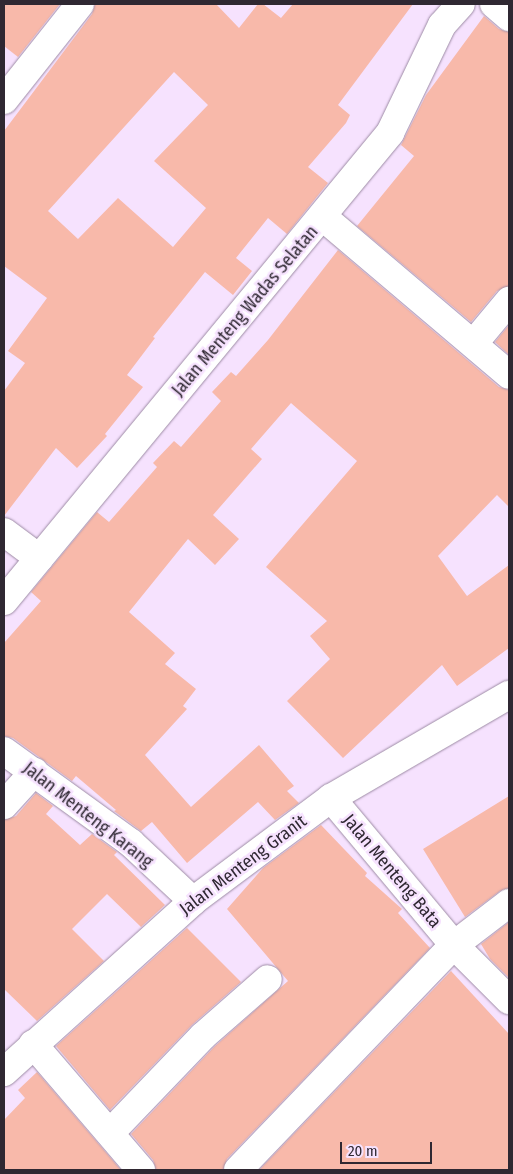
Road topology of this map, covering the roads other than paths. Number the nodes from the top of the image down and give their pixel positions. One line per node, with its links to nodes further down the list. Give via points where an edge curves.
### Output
1 (461, 4): 6 (street, Jalan Menteng Wadas Selatan, via 442,25 390,133)
2 (494, 4): 4 (street)
3 (67, 8): 5 (street)
4 (509, 17)
5 (4, 100)
6 (323, 216): 8 (street); 11 (street, Jalan Menteng Wadas Selatan)
7 (509, 301): 8 (street)
8 (474, 343): 9 (street)
9 (509, 375)
10 (4, 532): 11 (street)
11 (39, 558): 12 (street, Jalan Menteng Wadas Selatan)
12 (4, 601)
13 (509, 695): 16 (street, Jalan Menteng Granit)
14 (4, 751): 15 (street, Jalan Menteng Karang)
15 (34, 772): 17 (street); 18 (street, Jalan Menteng Karang, via 131,843)
16 (331, 798): 18 (street, Jalan Menteng Granit); 20 (street, Jalan Menteng Bata)
17 (4, 805)
18 (193, 901): 23 (street, Jalan Menteng Granit)
19 (509, 903): 20 (street, Jalan Menteng Bata)
20 (454, 945): 22 (street, Jalan Menteng Bata); 27 (street)
21 (268, 979): 25 (street, via 203,1036)
22 (509, 1000)
23 (34, 1044): 24 (street, Jalan Menteng Granit); 25 (street)
24 (4, 1072)
25 (110, 1133): 26 (street)
26 (141, 1170)
27 (238, 1170)

